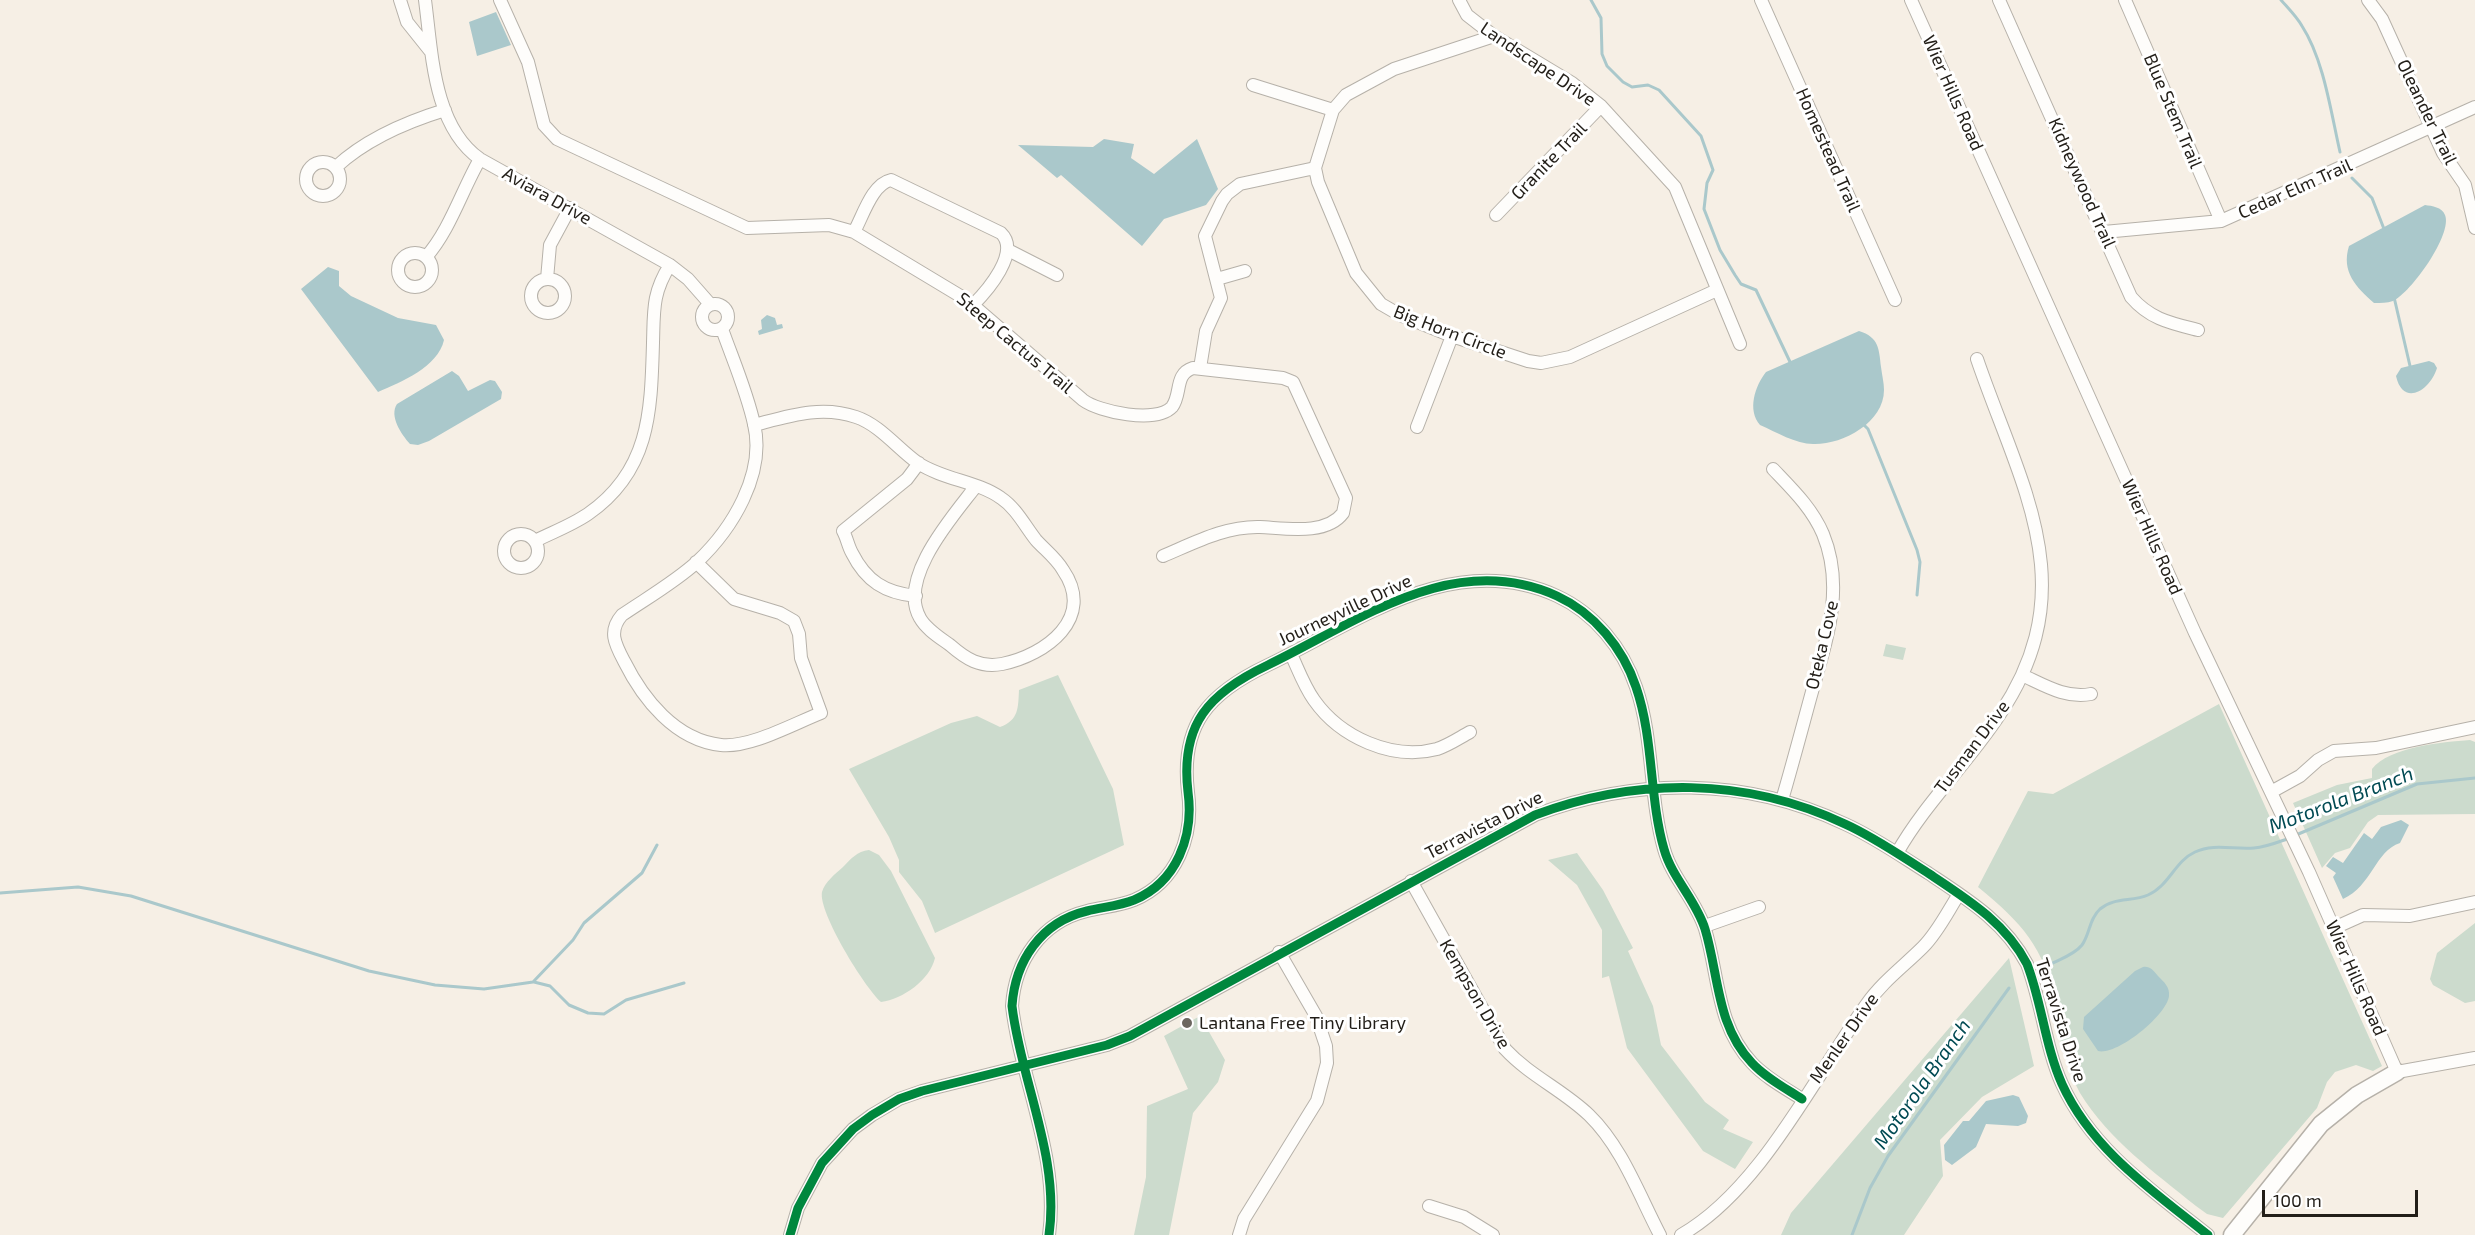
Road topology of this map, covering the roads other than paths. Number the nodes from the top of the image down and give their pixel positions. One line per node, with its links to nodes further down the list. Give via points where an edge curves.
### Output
1 (400, 0): 11 (street, Aviara Drive, via 407,22)
2 (425, 0): 11 (street, Aviara Drive)
3 (500, 0): 25 (street, Steep Cactus Trail, via 528,62 544,125 557,139 747,228 829,225)
4 (1458, 0): 10 (street, Landscape Drive, via 1467,15)
5 (1761, 0): 35 (street, Homestead Trail)
6 (1911, 0): 57 (street, Wier Hills Road, via 2195,633)
7 (1999, 0): 26 (street, Kidneywood Trail)
8 (2125, 0): 23 (street, Blue Stem Trail)
9 (2368, 0): 17 (street, Oleander Trail, via 2382,19)
10 (1494, 36): 13 (street, Landscape Drive, via 1572,83); 16 (street, via 1394,69 1346,95)
11 (432, 53): 15 (street, Aviara Drive)
12 (1253, 85): 16 (street)
13 (1601, 106): 22 (street, Granite Trail); 34 (street, Landscape Drive, via 1676,187)
14 (2475, 107): 17 (street, Cedar Elm Trail)
15 (445, 110): 18 (street, Aviara Drive, via 464,146); 19 (street, via 410,121)
16 (1333, 110): 20 (street)
17 (2432, 128): 23 (street, Cedar Elm Trail); 24 (street, Oleander Trail, via 2464,185)
18 (480, 159): 21 (street, Aviara Drive); 28 (street, via 444,233)
19 (336, 167)
20 (1315, 168): 33 (street, via 1240,184 1227,194 1205,236); 38 (street, Big Horn Circle, via 1356,273 1374,298 1400,315)
21 (570, 208): 29 (street, Aviara Drive); 32 (street, via 550,245)
22 (1497, 215)
23 (2221, 221): 26 (street, Cedar Elm Trail)
24 (2475, 228)
25 (854, 232): 27 (street, via 876,190 894,180 1002,233); 36 (street, Steep Cactus Trail)
26 (2104, 232): 37 (street, Kidneywood Trail, via 2132,297 2144,311 2162,321)
27 (1008, 250): 31 (street); 36 (street, via 991,285)
28 (426, 257)
29 (670, 265): 42 (street, Aviara Drive, via 710,304 702,314 705,326 722,328); 47 (street, via 658,282 654,298 651,405 637,456 618,486 598,507)
30 (1245, 271): 33 (street)
31 (1057, 274)
32 (547, 279)
33 (1217, 279): 41 (street, via 1220,304 1206,331)
34 (1717, 290): 38 (street, Big Horn Circle, via 1555,362 1528,361); 39 (street, Landscape Drive)
35 (1895, 300)
36 (973, 305): 41 (street, Steep Cactus Trail, via 1097,409 1161,414 1175,401 1185,373)
37 (2198, 330)
38 (1452, 336): 43 (street)
39 (1740, 344)
40 (1977, 359): 52 (street, Tusman Drive, via 2032,509 2041,554 2042,602)
41 (1200, 368): 48 (street, via 1293,382 1338,478 1346,508 1330,524 1221,532)
42 (754, 425): 44 (street, via 816,411 855,417 871,424); 49 (street, Aviara Drive, via 755,453 744,495 733,519)
43 (1417, 427)
44 (919, 464): 46 (street); 50 (street, via 908,479 843,531 858,564 878,586)
45 (1773, 469): 58 (street, Oteka Cove, via 1818,523 1834,588 1829,631)
46 (976, 486): 50 (street, via 932,544); 50 (street, via 1011,506 1064,570 1074,603 1066,627 1046,646 1004,664 982,665 964,657 926,626 917,611)
47 (535, 541)
48 (1163, 556)
49 (696, 562): 49 (street, Aviara Drive, via 622,615 614,627 614,640 639,691 666,718 701,740 719,745 737,745 821,713 801,658 794,621 734,599)
50 (916, 596)
51 (1291, 654): 55 (street, via 1313,699 1327,715 1363,741 1392,749 1423,751 1449,744); 56 (street, Journeyville Drive, via 1389,605 1446,584 1489,579 1529,585 1576,607 1621,654 1641,705); 68 (street, Journeyville Drive, via 1240,678 1218,695 1197,720 1186,765 1190,821 1181,854 1170,872 1138,898 1086,911 1058,923 1027,953 1016,980 1012,1006)
52 (2022, 675): 53 (street, via 2064,693); 59 (street, Tusman Drive, via 2000,715 1939,790)
53 (2091, 694)
54 (2475, 727): 57 (street, via 2376,748 2334,751)
55 (1470, 732)
56 (1654, 786): 58 (street, Terravista Drive, via 1735,790); 60 (street, Terravista Drive, via 1591,797 1535,815); 64 (street, Journeyville Drive, via 1667,860)
57 (2271, 792): 65 (street, Wier Hills Road)
58 (1782, 800): 59 (street, Terravista Drive, via 1847,825)
59 (1897, 854): 61 (street, Terravista Drive)
60 (1411, 881): 66 (street, Terravista Drive); 76 (street, Kempson Drive, via 1505,1049 1527,1070 1578,1105 1602,1129)
61 (1959, 894): 70 (street, Menler Drive, via 1924,946 1878,988); 78 (street, Terravista Drive, via 1994,920 2018,948 2036,990 2062,1084 2094,1136 2124,1167)
62 (2475, 902): 65 (street, via 2410,916 2363,915)
63 (1759, 907): 64 (street)
64 (1705, 926): 70 (street, Journeyville Drive, via 1723,1014 1733,1038 1761,1071)
65 (2334, 928): 69 (street, Wier Hills Road)
66 (1279, 952): 68 (street, Terravista Drive, via 1130,1036); 74 (street, via 1316,1016 1327,1063 1317,1101 1244,1219)
67 (2475, 1058): 69 (street)
68 (1024, 1066): 72 (street, Terravista Drive, via 899,1099 852,1129 822,1163 798,1208); 73 (street, Journeyville Drive, via 1050,1177)
69 (2397, 1071): 79 (street, via 2356,1095 2320,1124)
70 (1802, 1100): 77 (street, Menler Drive, via 1738,1190)
71 (1429, 1206): 75 (street, via 1464,1217)
72 (790, 1235)
73 (1049, 1235)
74 (1239, 1235)
75 (1492, 1235)
76 (1660, 1235)
77 (1681, 1235)
78 (2208, 1235)
79 (2232, 1235)

